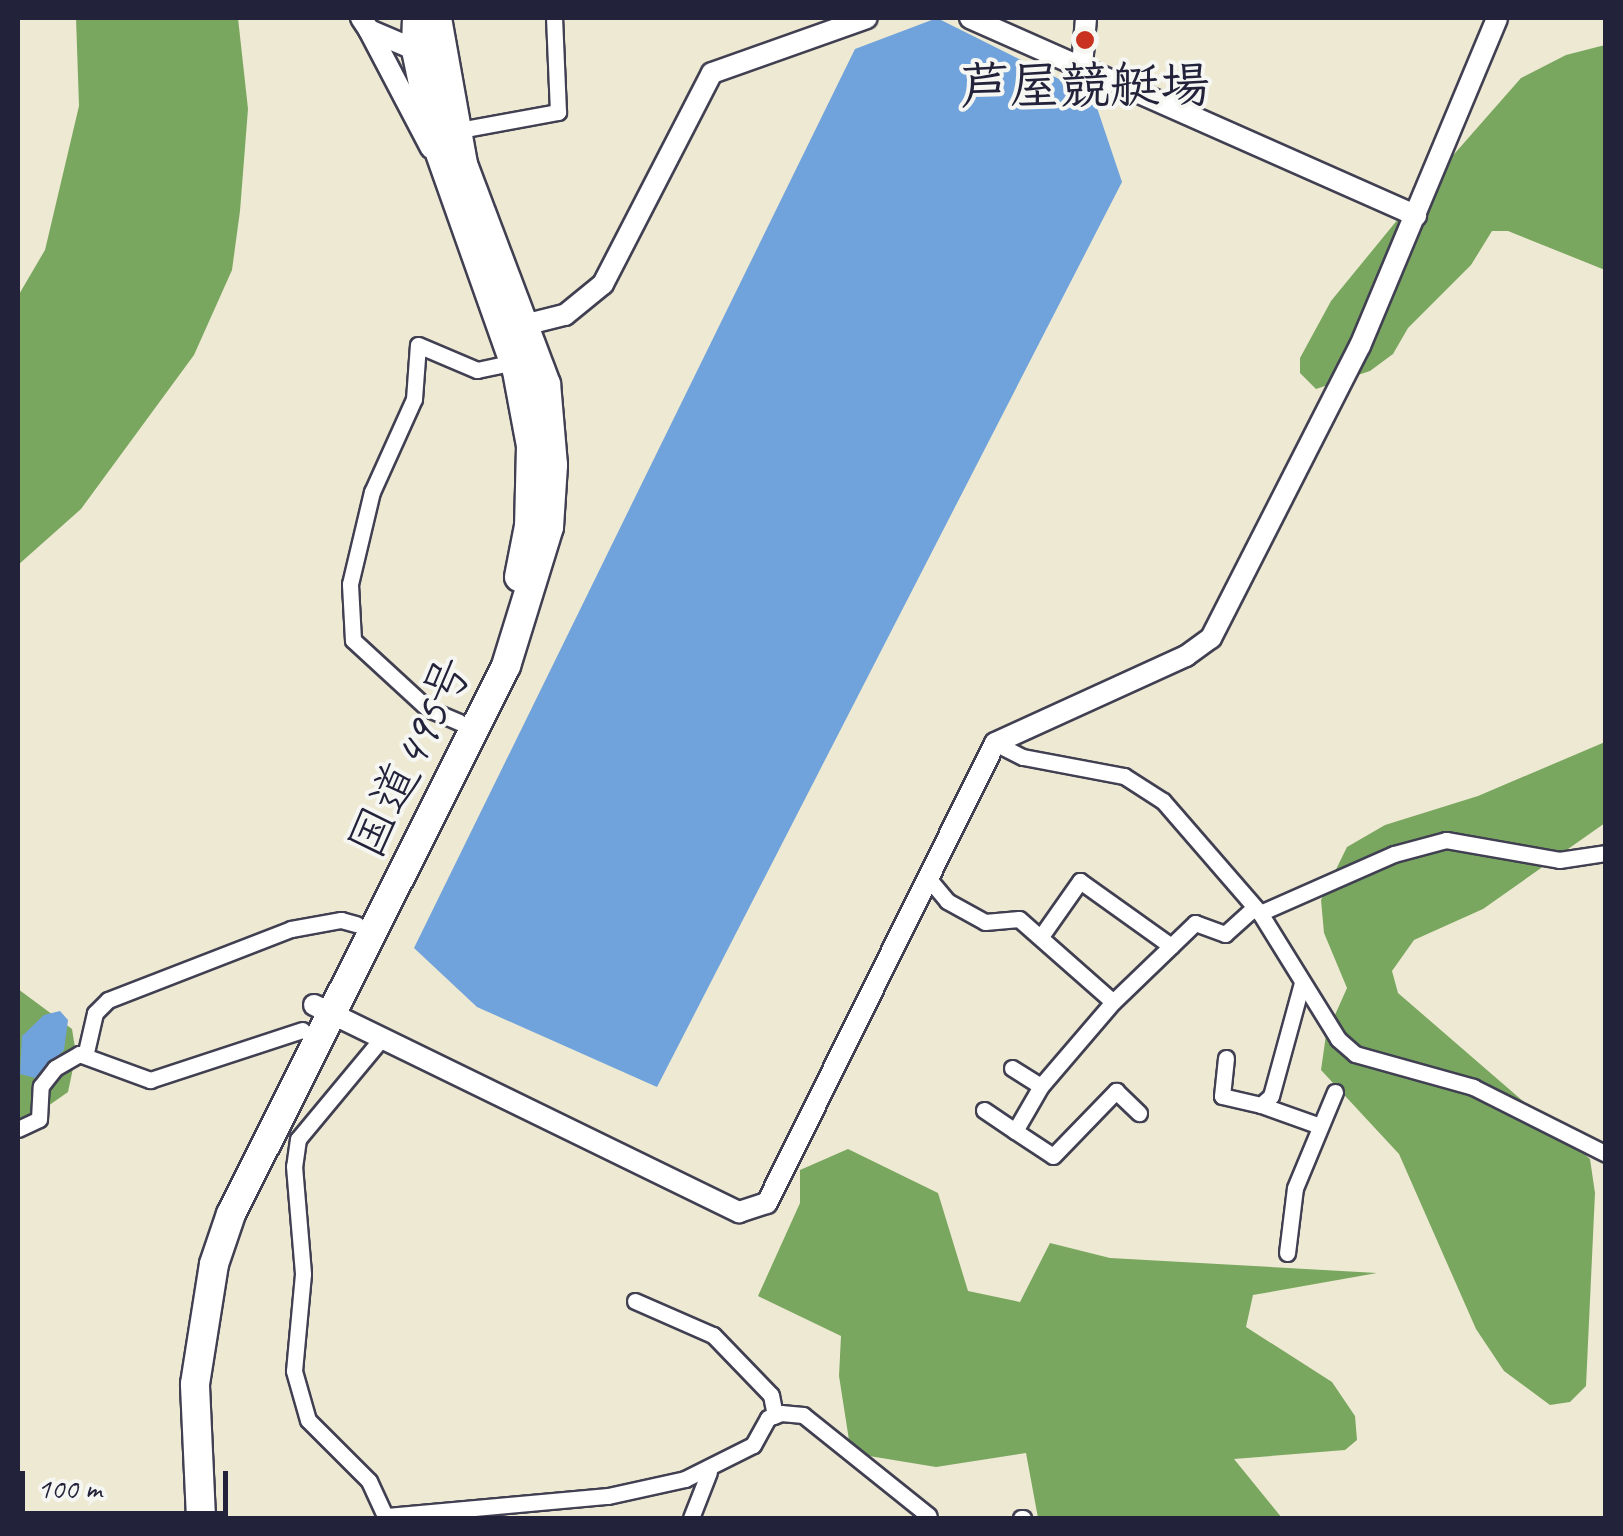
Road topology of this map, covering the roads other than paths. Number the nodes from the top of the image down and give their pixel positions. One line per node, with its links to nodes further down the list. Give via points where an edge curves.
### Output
1 (417, 18): 9 (highway, 国道495号)
2 (437, 18): 11 (highway, 国道495号)
3 (554, 18): 11 (street, via 558,112)
4 (867, 18): 15 (street, via 712,73 602,284 565,315)
5 (970, 18): 10 (street)
6 (1086, 18): 10 (street)
7 (1497, 18): 13 (street)
8 (365, 24): 9 (street); 12 (street)
9 (416, 50): 11 (highway, 国道495号)
10 (1082, 66): 13 (street)
11 (444, 134): 12 (highway, 国道495号); 15 (highway, 国道495号)
12 (444, 172): 14 (highway, 国道495号)
13 (1416, 216): 18 (street, via 1360,346 1211,638 1186,656)
14 (497, 315): 15 (street); 16 (highway, 国道495号)
15 (528, 324): 27 (highway, 国道495号, via 546,384 553,465 550,527 534,590 506,666)
16 (514, 362): 17 (highway, 国道495号, via 531,446 529,526 492,655); 17 (street, via 477,370 418,345 414,399 372,492 350,584 352,640 428,709)
17 (458, 722): 22 (highway, 国道495号)
18 (994, 744): 20 (street); 21 (street, via 1023,757 1097,768 1146,789)
19 (1606, 853): 21 (street, via 1558,860 1446,840 1394,854)
20 (928, 878): 23 (street, via 946,901 985,922 1019,918); 28 (street, via 767,1202 754,1211 739,1212)
21 (1256, 912): 24 (street, via 1225,934 1194,923); 25 (street)
22 (356, 924): 27 (highway, 国道495号); 29 (street, via 340,920 291,929 108,1000 94,1013)
23 (1042, 935): 24 (street, via 1080,881); 26 (street)
24 (1171, 946): 26 (street)
25 (1302, 983): 34 (street, via 1284,1060); 40 (street, via 1356,1054 1473,1086)
26 (1112, 1002): 32 (street)
27 (316, 1017): 28 (street); 29 (street, via 150,1080 118,1072); 48 (highway, 国道495号, via 212,1218 195,1282 180,1380); 49 (highway, 国道495号, via 214,1264 195,1384)
28 (382, 1038): 47 (street, via 298,1139 303,1274 294,1371 308,1420 369,1481)
29 (86, 1052): 38 (street, via 55,1068 41,1086 39,1119)
30 (1226, 1058): 34 (street, via 1222,1096)
31 (1012, 1068): 32 (street)
32 (1041, 1086): 39 (street)
33 (1335, 1092): 37 (street)
34 (1262, 1105): 37 (street)
35 (984, 1110): 39 (street)
36 (1139, 1113): 39 (street, via 1116,1091 1060,1160)
37 (1320, 1126): 41 (street, via 1295,1188)
38 (18, 1130)
39 (1015, 1131)
40 (1606, 1154)
41 (1287, 1253)
42 (635, 1301): 43 (street, via 712,1335 770,1395)
43 (775, 1416): 44 (street, via 753,1445); 46 (street, via 803,1415 868,1460)
44 (710, 1472): 45 (street, via 608,1496); 51 (street)
45 (548, 1502): 47 (street); 50 (street)
46 (929, 1516)
47 (386, 1517)
48 (184, 1518)
49 (201, 1518)
50 (558, 1518)
51 (691, 1518)

